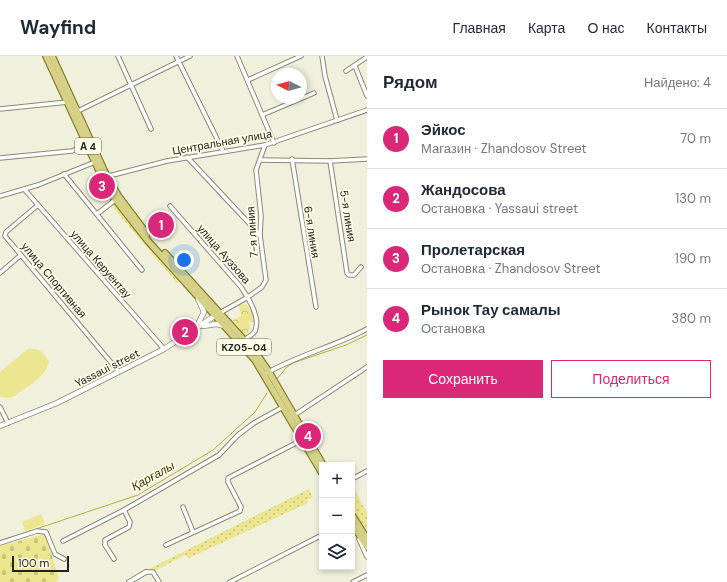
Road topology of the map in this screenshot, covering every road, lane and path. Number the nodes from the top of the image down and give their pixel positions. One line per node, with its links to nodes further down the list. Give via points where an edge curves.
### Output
1 (46, 56): 17 (main road)
2 (52, 56): 20 (main road, KZ05-04)
3 (118, 56): 14 (street)
4 (176, 56): 10 (street)
5 (190, 56): 10 (street)
6 (237, 56): 13 (street)
7 (301, 56): 13 (street)
8 (322, 56): 22 (street, via 324,76)
9 (367, 58): 11 (street)
10 (179, 61): 14 (street); 27 (street)
11 (355, 66): 12 (street); 16 (street)
12 (346, 71)
13 (248, 80): 21 (street)
14 (131, 84): 20 (street); 23 (street)
15 (314, 93): 21 (street)
16 (367, 96)
17 (68, 102): 18 (street); 20 (main road, А 4)
18 (0, 109)
19 (367, 110): 22 (street, Центральная улица)
20 (75, 112): 25 (main road, А 4); 36 (main road, KZ05-04)
21 (262, 115): 24 (street)
22 (337, 120): 24 (street, Центральная улица)
23 (151, 129)
24 (274, 143): 26 (street, Центральная улица)
25 (87, 144): 29 (street, via 72,151); 34 (main road, А 4)
26 (265, 145): 27 (street, Центральная улица); 32 (street, 7-я линия)
27 (223, 151): 28 (street, Центральная улица)
28 (187, 157): 36 (street, Центральная улица, via 135,168); 43 (street)
29 (0, 158)
30 (292, 159): 32 (street); 33 (street); 50 (street, 6-я линия)
31 (367, 159): 33 (street)
32 (260, 160): 43 (street, 7-я линия, via 256,170 261,216)
33 (330, 161): 45 (street, 5-я линия, via 347,273 354,275)
34 (95, 162): 35 (street); 36 (main road, А 4)
35 (64, 174): 37 (street); 42 (street)
36 (105, 178): 39 (main road, А 4); 51 (main road, KZ05-04, via 153,241)
37 (25, 190): 38 (street); 40 (street, улица Керуентау)
38 (0, 196)
39 (115, 200): 42 (street); 48 (main road, KZ05-04)
40 (38, 205): 44 (street, улица Спортивная, via 5,234); 56 (street, улица Керуентау)
41 (170, 206): 49 (street, улица Ауэзова, via 242,287)
42 (97, 214): 46 (street)
43 (260, 235): 49 (street, 7-я линия, via 266,280 262,288)
44 (21, 255): 47 (street); 58 (street, улица Спортивная)
45 (361, 267)
46 (142, 270)
47 (0, 273)
48 (193, 290): 51 (main road, KZ05-04); 52 (main road, via 204,310)
49 (248, 298): 51 (street, 7-я линия); 55 (street, улица Ауэзова, via 256,327)
50 (316, 307)
51 (218, 314): 52 (main road, Yassaui street); 54 (main road, KZ05-04); 55 (main road, KZ05-04)
52 (197, 327): 54 (main road, via 222,324); 56 (main road, Yassaui street)
53 (367, 329): 59 (street)
54 (234, 335): 59 (main road, KZ05-04)
55 (245, 339): 59 (main road, KZ05-04)
56 (164, 349): 58 (main road, Yassaui street)
57 (367, 367): 63 (street)
58 (119, 372): 64 (main road, Yassaui street, via 57,403)
59 (267, 373): 60 (main road, KZ05-04)
60 (274, 386): 62 (main road, KZ05-04); 63 (main road, KZ05-04)
61 (0, 407): 64 (street)
62 (283, 407): 66 (main road, KZ05-04); 72 (street, via 254,423 219,455)
63 (293, 416): 67 (main road, KZ05-04)
64 (8, 423): 65 (main road, Yassaui street)
65 (0, 426)
66 (302, 440): 68 (main road, KZ05-04); 77 (street, via 228,478 241,507 240,511)
67 (321, 462)
68 (319, 468)
69 (367, 471): 70 (street)
70 (355, 477)
71 (183, 507): 77 (street)
72 (124, 510): 80 (street); 86 (street, via 130,522 129,527 105,540 105,545)
73 (355, 519): 76 (main road)
74 (355, 528): 83 (main road)
75 (355, 530): 84 (street)
76 (364, 530): 79 (main road)
77 (193, 532): 82 (street)
78 (319, 536): 91 (street)
79 (367, 539)
80 (63, 541)
81 (0, 543): 85 (street, via 38,531 46,532 55,554)
82 (166, 545)
83 (367, 547)
84 (367, 557)
85 (64, 559)
86 (114, 559)
87 (146, 572): 89 (street); 90 (street, via 153,572)
88 (367, 575): 92 (street)
89 (128, 582)
90 (159, 582)
91 (230, 582)
92 (353, 582)

